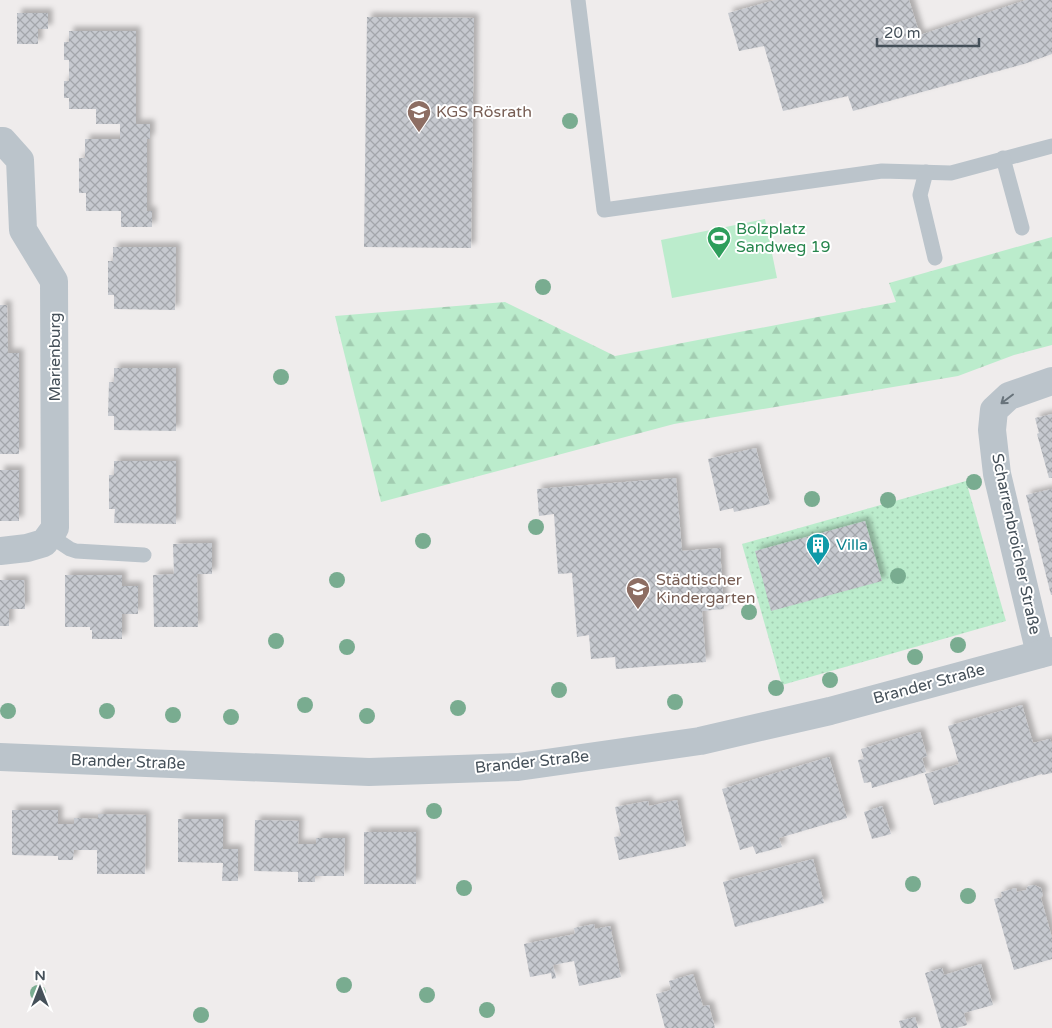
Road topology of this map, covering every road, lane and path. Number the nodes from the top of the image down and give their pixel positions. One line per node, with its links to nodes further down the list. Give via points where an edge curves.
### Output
1 (578, 0): 5 (lane, via 604,210 882,170)
2 (0, 141): 9 (street, Marienburg, via 20,160 23,230 54,281 55,528)
3 (1052, 146): 4 (lane)
4 (1003, 158): 5 (lane, via 951,173); 6 (lane)
5 (926, 172): 7 (lane, via 920,195)
6 (1022, 228)
7 (935, 258)
8 (1052, 380): 12 (street, Scharrenbroicher Straße, one-way to 12, via 1009,396 994,410 992,430 997,474)
9 (49, 535): 10 (street, via 44,542 27,548); 11 (lane, via 76,551)
10 (0, 551)
11 (144, 555)
12 (1046, 653): 13 (street, Brander Straße, via 700,742 518,767 370,772)
13 (0, 756)

